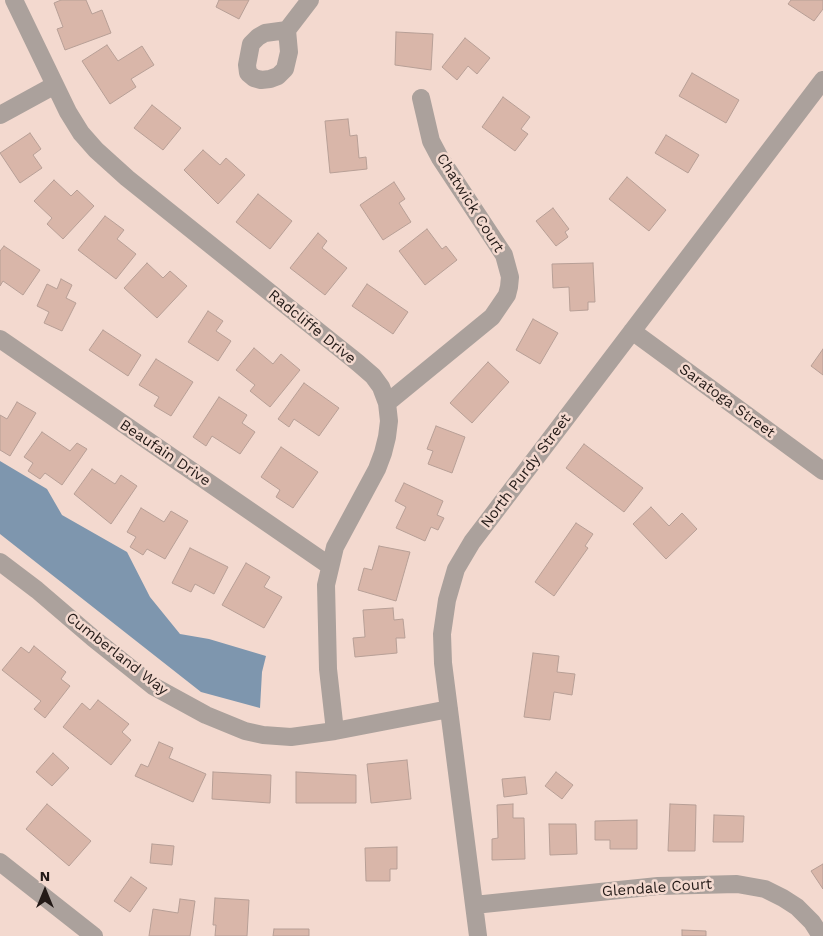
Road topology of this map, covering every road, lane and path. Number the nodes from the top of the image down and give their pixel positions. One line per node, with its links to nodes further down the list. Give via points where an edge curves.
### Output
1 (14, 0): 5 (street, Radcliffe Drive)
2 (310, 0): 3 (street)
3 (287, 30)
4 (822, 83): 8 (street, North Purdy Street)
5 (55, 85): 7 (street); 10 (street, Radcliffe Drive, via 76,126 96,150 358,363 381,387)
6 (421, 98): 10 (street, Chatwick Court, via 431,141 504,255 510,287 492,317)
7 (0, 114)
8 (632, 331): 11 (street, Saratoga Street); 14 (street, North Purdy Street, via 472,542 456,569 442,634)
9 (0, 340): 13 (street, Beaufain Drive)
10 (386, 403): 13 (street, Radcliffe Drive, via 388,429 383,453 335,547)
11 (823, 470)
12 (0, 562): 15 (street, Cumberland Way, via 154,686 206,715 263,735 291,737)
13 (330, 566): 15 (street, Radcliffe Drive, via 326,585 326,634)
14 (449, 708): 15 (street, Cumberland Way); 17 (street, North Purdy Street)
15 (335, 731)
16 (0, 862): 18 (street)
17 (474, 906): 19 (street, North Purdy Street); 20 (street, Glendale Court, via 658,886 737,884 765,889 783,898 812,922)
18 (94, 936)
19 (478, 936)
20 (821, 936)

